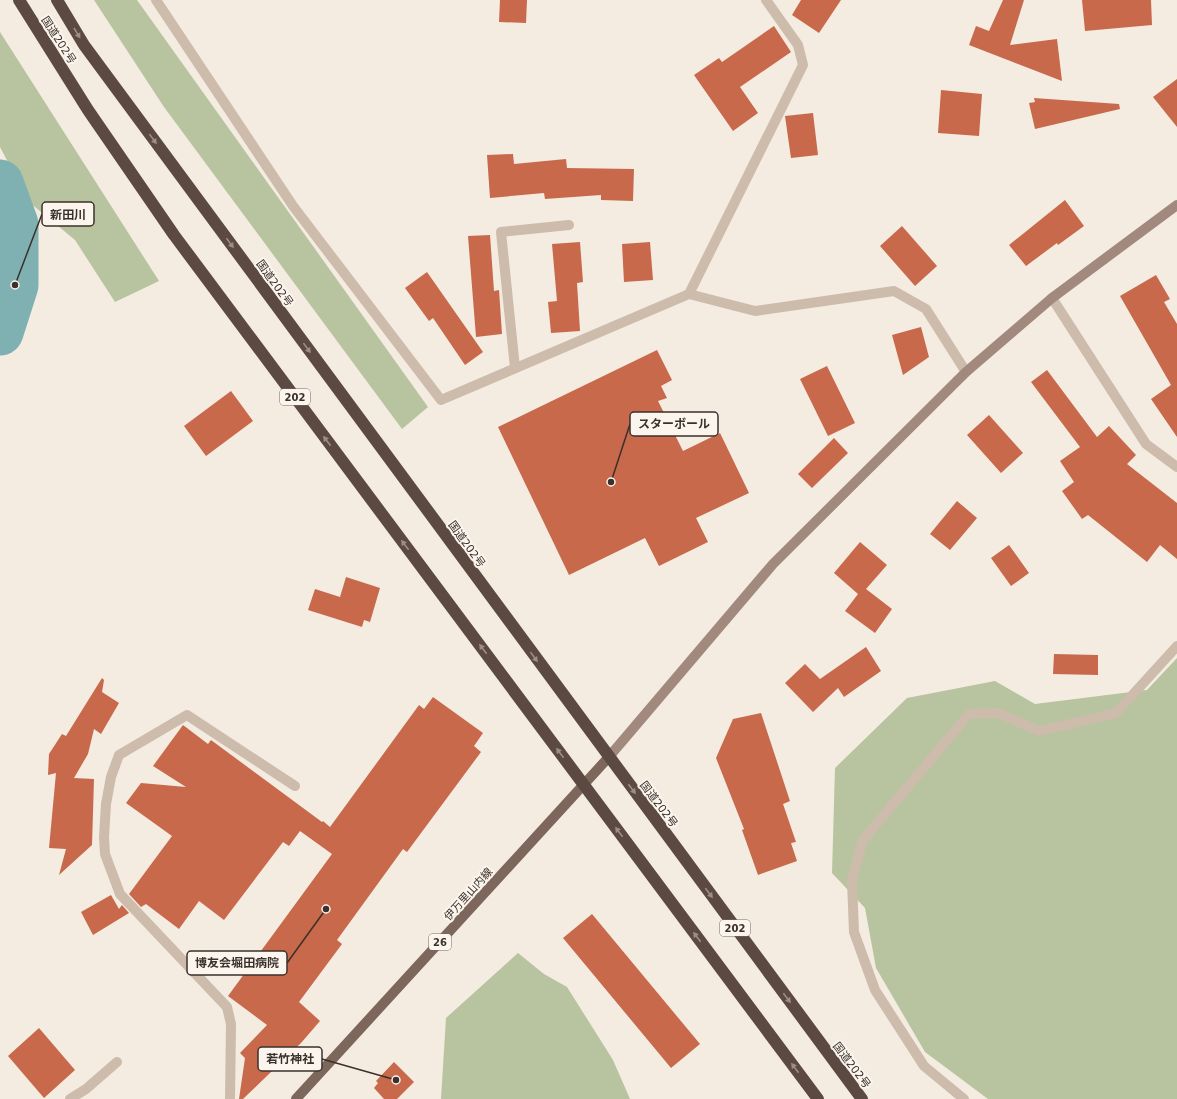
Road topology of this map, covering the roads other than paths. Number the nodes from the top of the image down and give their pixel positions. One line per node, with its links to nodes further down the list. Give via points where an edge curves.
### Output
1 (19, 0): 14 (highway, 国道202号 / 202, one-way to 1, via 174,235 88,110)
2 (57, 0): 13 (highway, 国道202号 / 202, one-way to 13, via 84,45)
3 (156, 0): 9 (street, via 293,206 441,400)
4 (766, 0): 7 (street, via 798,45 803,65)
5 (1177, 205): 8 (street)
6 (569, 225): 9 (street, via 501,232)
7 (689, 294): 9 (street); 10 (street, via 755,311 894,291 926,309)
8 (1052, 298): 10 (street); 11 (street, via 1146,444)
9 (515, 368)
10 (966, 372): 13 (street, via 773,564)
11 (1177, 467)
12 (1177, 646): 22 (street, via 1116,713 1039,731 998,713 969,714 863,840 852,880 854,932 875,990 924,1066)
13 (608, 758): 14 (main road, 伊万里山内線 / 26); 21 (highway, 国道202号 / 202, one-way to 21)
14 (584, 785): 19 (main road, 伊万里山内線 / 26); 20 (highway, 国道202号 / 202, one-way to 14)
15 (295, 786): 18 (street, via 187,715 119,755 111,777 106,804 105,854 120,894 227,1007 230,1024)
16 (117, 1062): 17 (street, via 86,1089)
17 (70, 1099)
18 (230, 1099)
19 (296, 1099)
20 (818, 1099)
21 (862, 1099)
22 (964, 1099)

